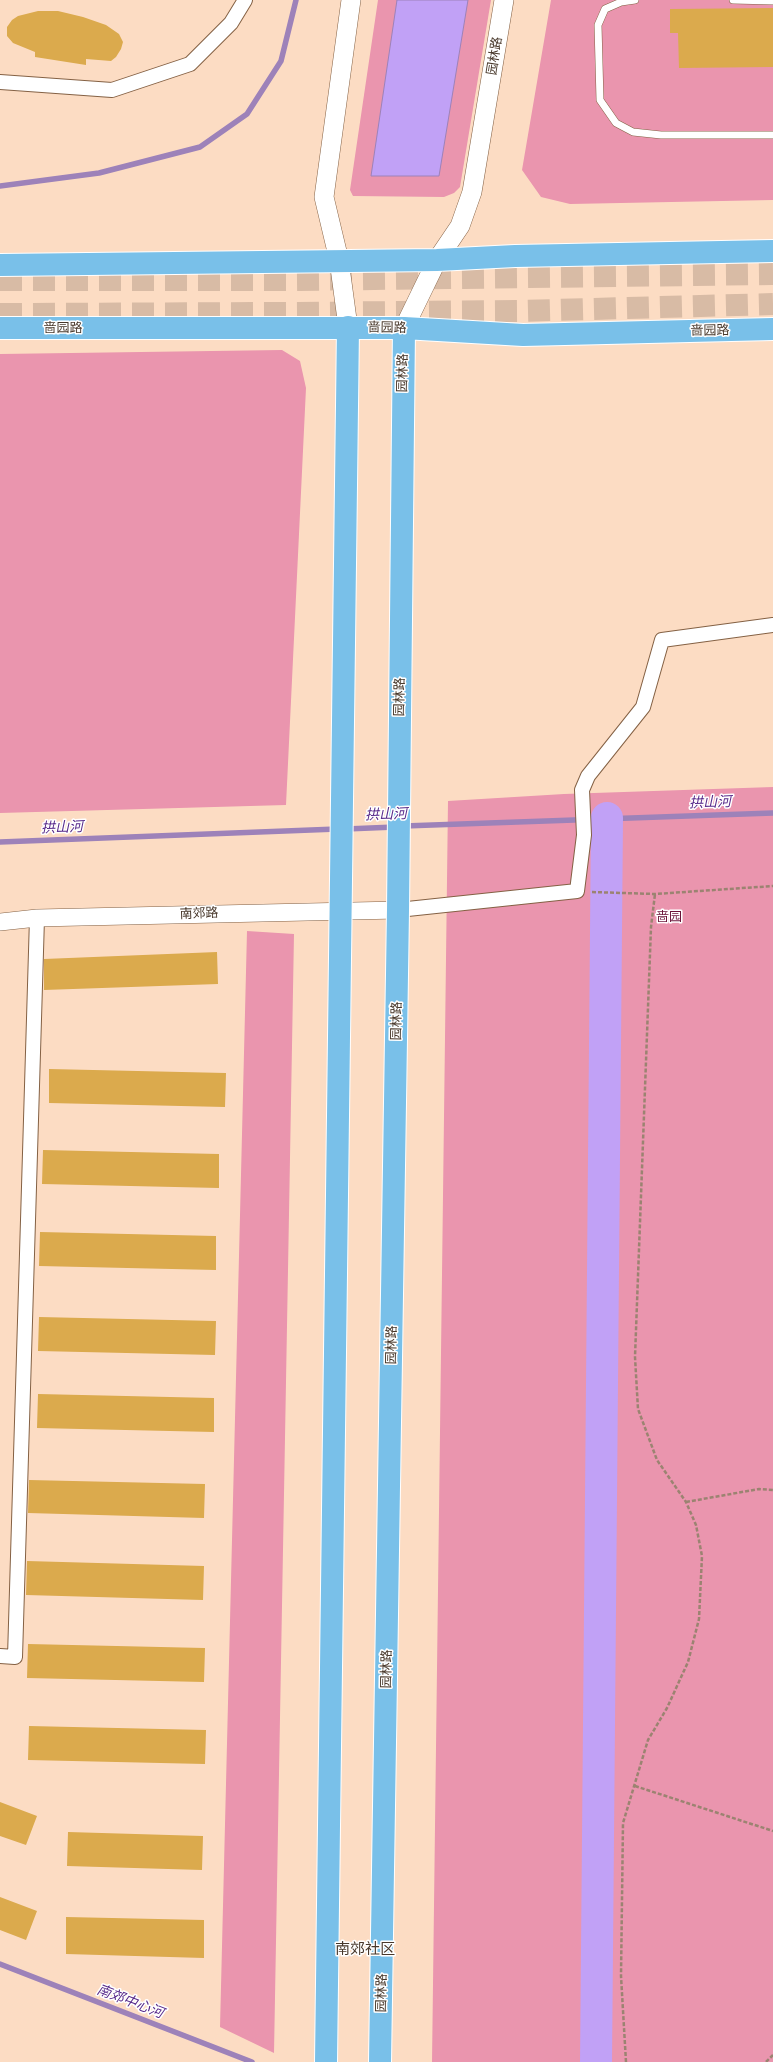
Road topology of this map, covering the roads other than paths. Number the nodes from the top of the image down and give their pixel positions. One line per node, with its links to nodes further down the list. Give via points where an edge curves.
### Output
1 (245, 0): 7 (street, via 231,23 190,64 134,83 112,90)
2 (351, 0): 10 (main road, via 324,197)
3 (635, 0): 8 (lane, via 621,2 605,9 598,25 600,100 616,123 633,132 661,135)
4 (733, 0): 5 (lane)
5 (773, 0)
6 (504, 2): 11 (main road, 园林路, via 472,192 460,226)
7 (0, 82)
8 (773, 135)
9 (773, 251): 11 (main road)
10 (339, 260): 11 (main road); 12 (main road); 13 (main road)
11 (437, 260): 15 (main road, 园林路)
12 (0, 265)
13 (348, 327): 14 (main road, 啬园路); 15 (main road, 啬园路); 18 (main road)
14 (0, 328)
15 (404, 328): 16 (main road, 啬园路, via 523,335); 19 (main road, 园林路)
16 (773, 329)
17 (773, 625): 19 (street, via 662,640 644,707 588,776 582,790 584,835 577,891)
18 (341, 910): 19 (street, 南郊路); 20 (street, 南郊路); 23 (main road)
19 (398, 910): 24 (main road, 园林路)
20 (36, 918): 21 (street, 南郊路); 22 (street, via 15,1657)
21 (0, 922)
22 (0, 1656)
23 (326, 2062)
24 (380, 2062)

